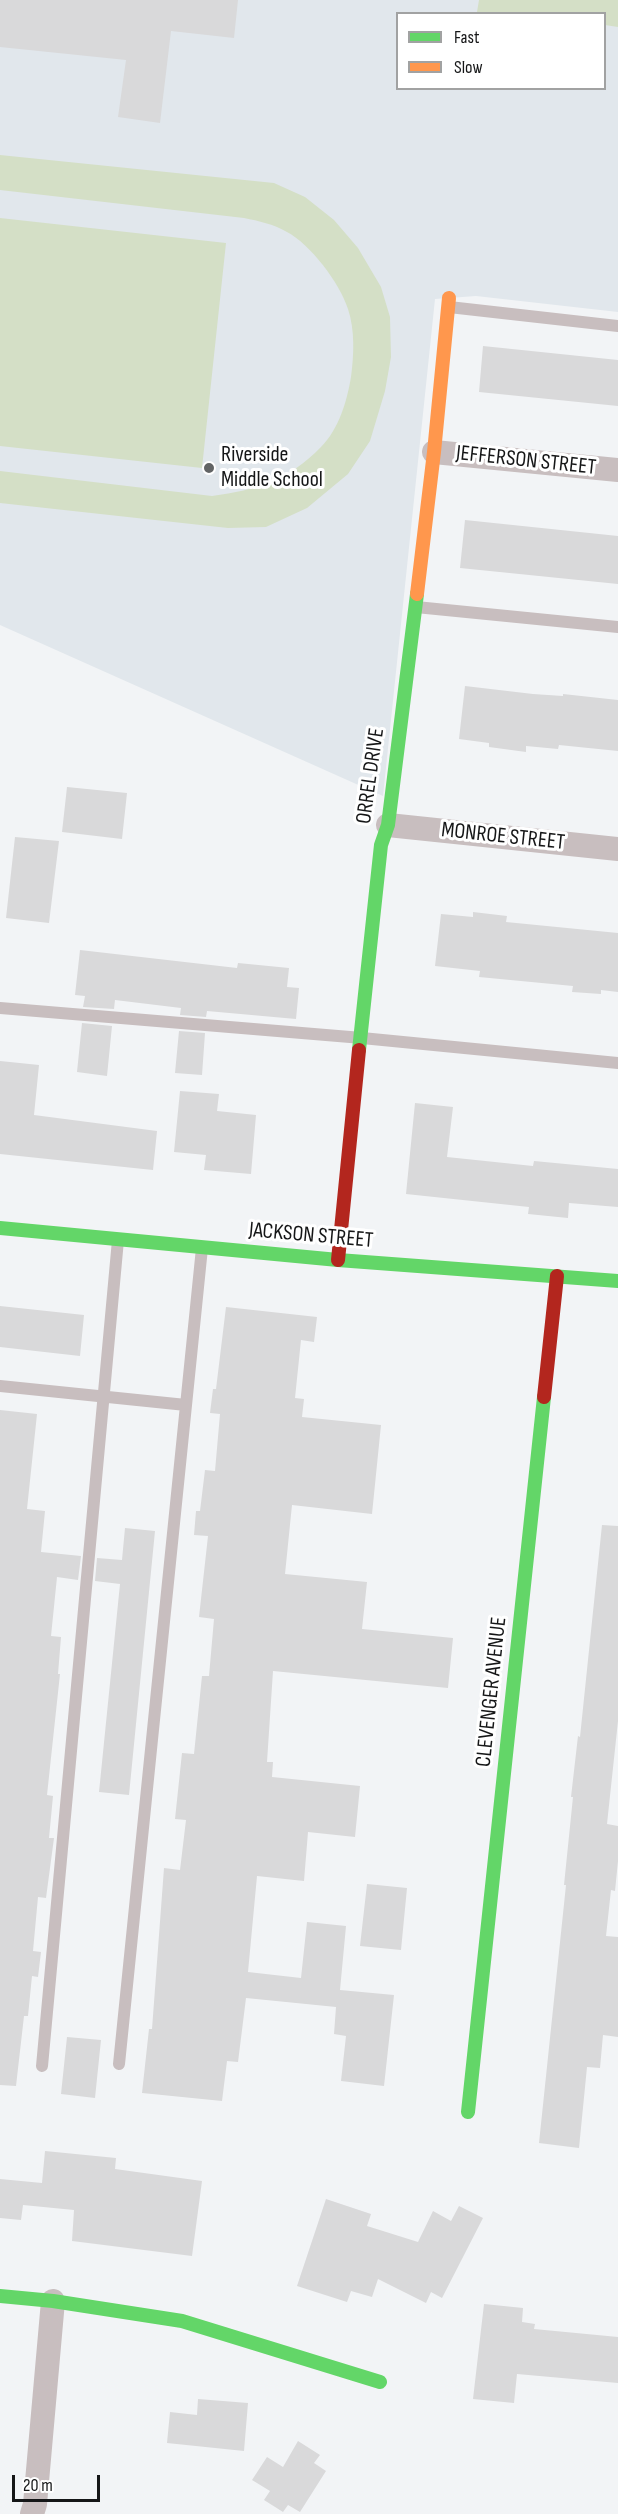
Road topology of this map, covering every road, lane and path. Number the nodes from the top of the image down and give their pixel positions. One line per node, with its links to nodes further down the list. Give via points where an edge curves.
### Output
1 (449, 303): 2 (lane); 3 (street, ORREL DRIVE)
2 (618, 327)
3 (434, 452): 4 (street, JEFFERSON STREET); 5 (street, ORREL DRIVE)
4 (618, 470)
5 (414, 607): 6 (lane); 7 (street, ORREL DRIVE)
6 (618, 627)
7 (388, 825): 8 (street, MONROE STREET); 10 (street, ORREL DRIVE, via 381,845)
8 (618, 849)
9 (0, 1008): 10 (lane)
10 (362, 1038): 11 (lane); 15 (street, ORREL DRIVE)
11 (618, 1064)
12 (0, 1228): 13 (street, JACKSON STREET)
13 (118, 1239): 14 (street, JACKSON STREET); 19 (lane)
14 (202, 1247): 15 (street, JACKSON STREET); 20 (lane)
15 (338, 1260): 16 (street, JACKSON STREET)
16 (557, 1276): 17 (street, JACKSON STREET); 23 (street, CLEVENGER AVENUE)
17 (618, 1281)
18 (0, 1386): 19 (lane)
19 (104, 1397): 20 (lane); 22 (lane)
20 (186, 1405): 21 (lane)
21 (119, 2064)
22 (42, 2066)
23 (468, 2112)
24 (0, 2296): 25 (street)
25 (54, 2301): 26 (street, via 182,2321); 27 (street)
26 (380, 2382)
27 (32, 2514)

